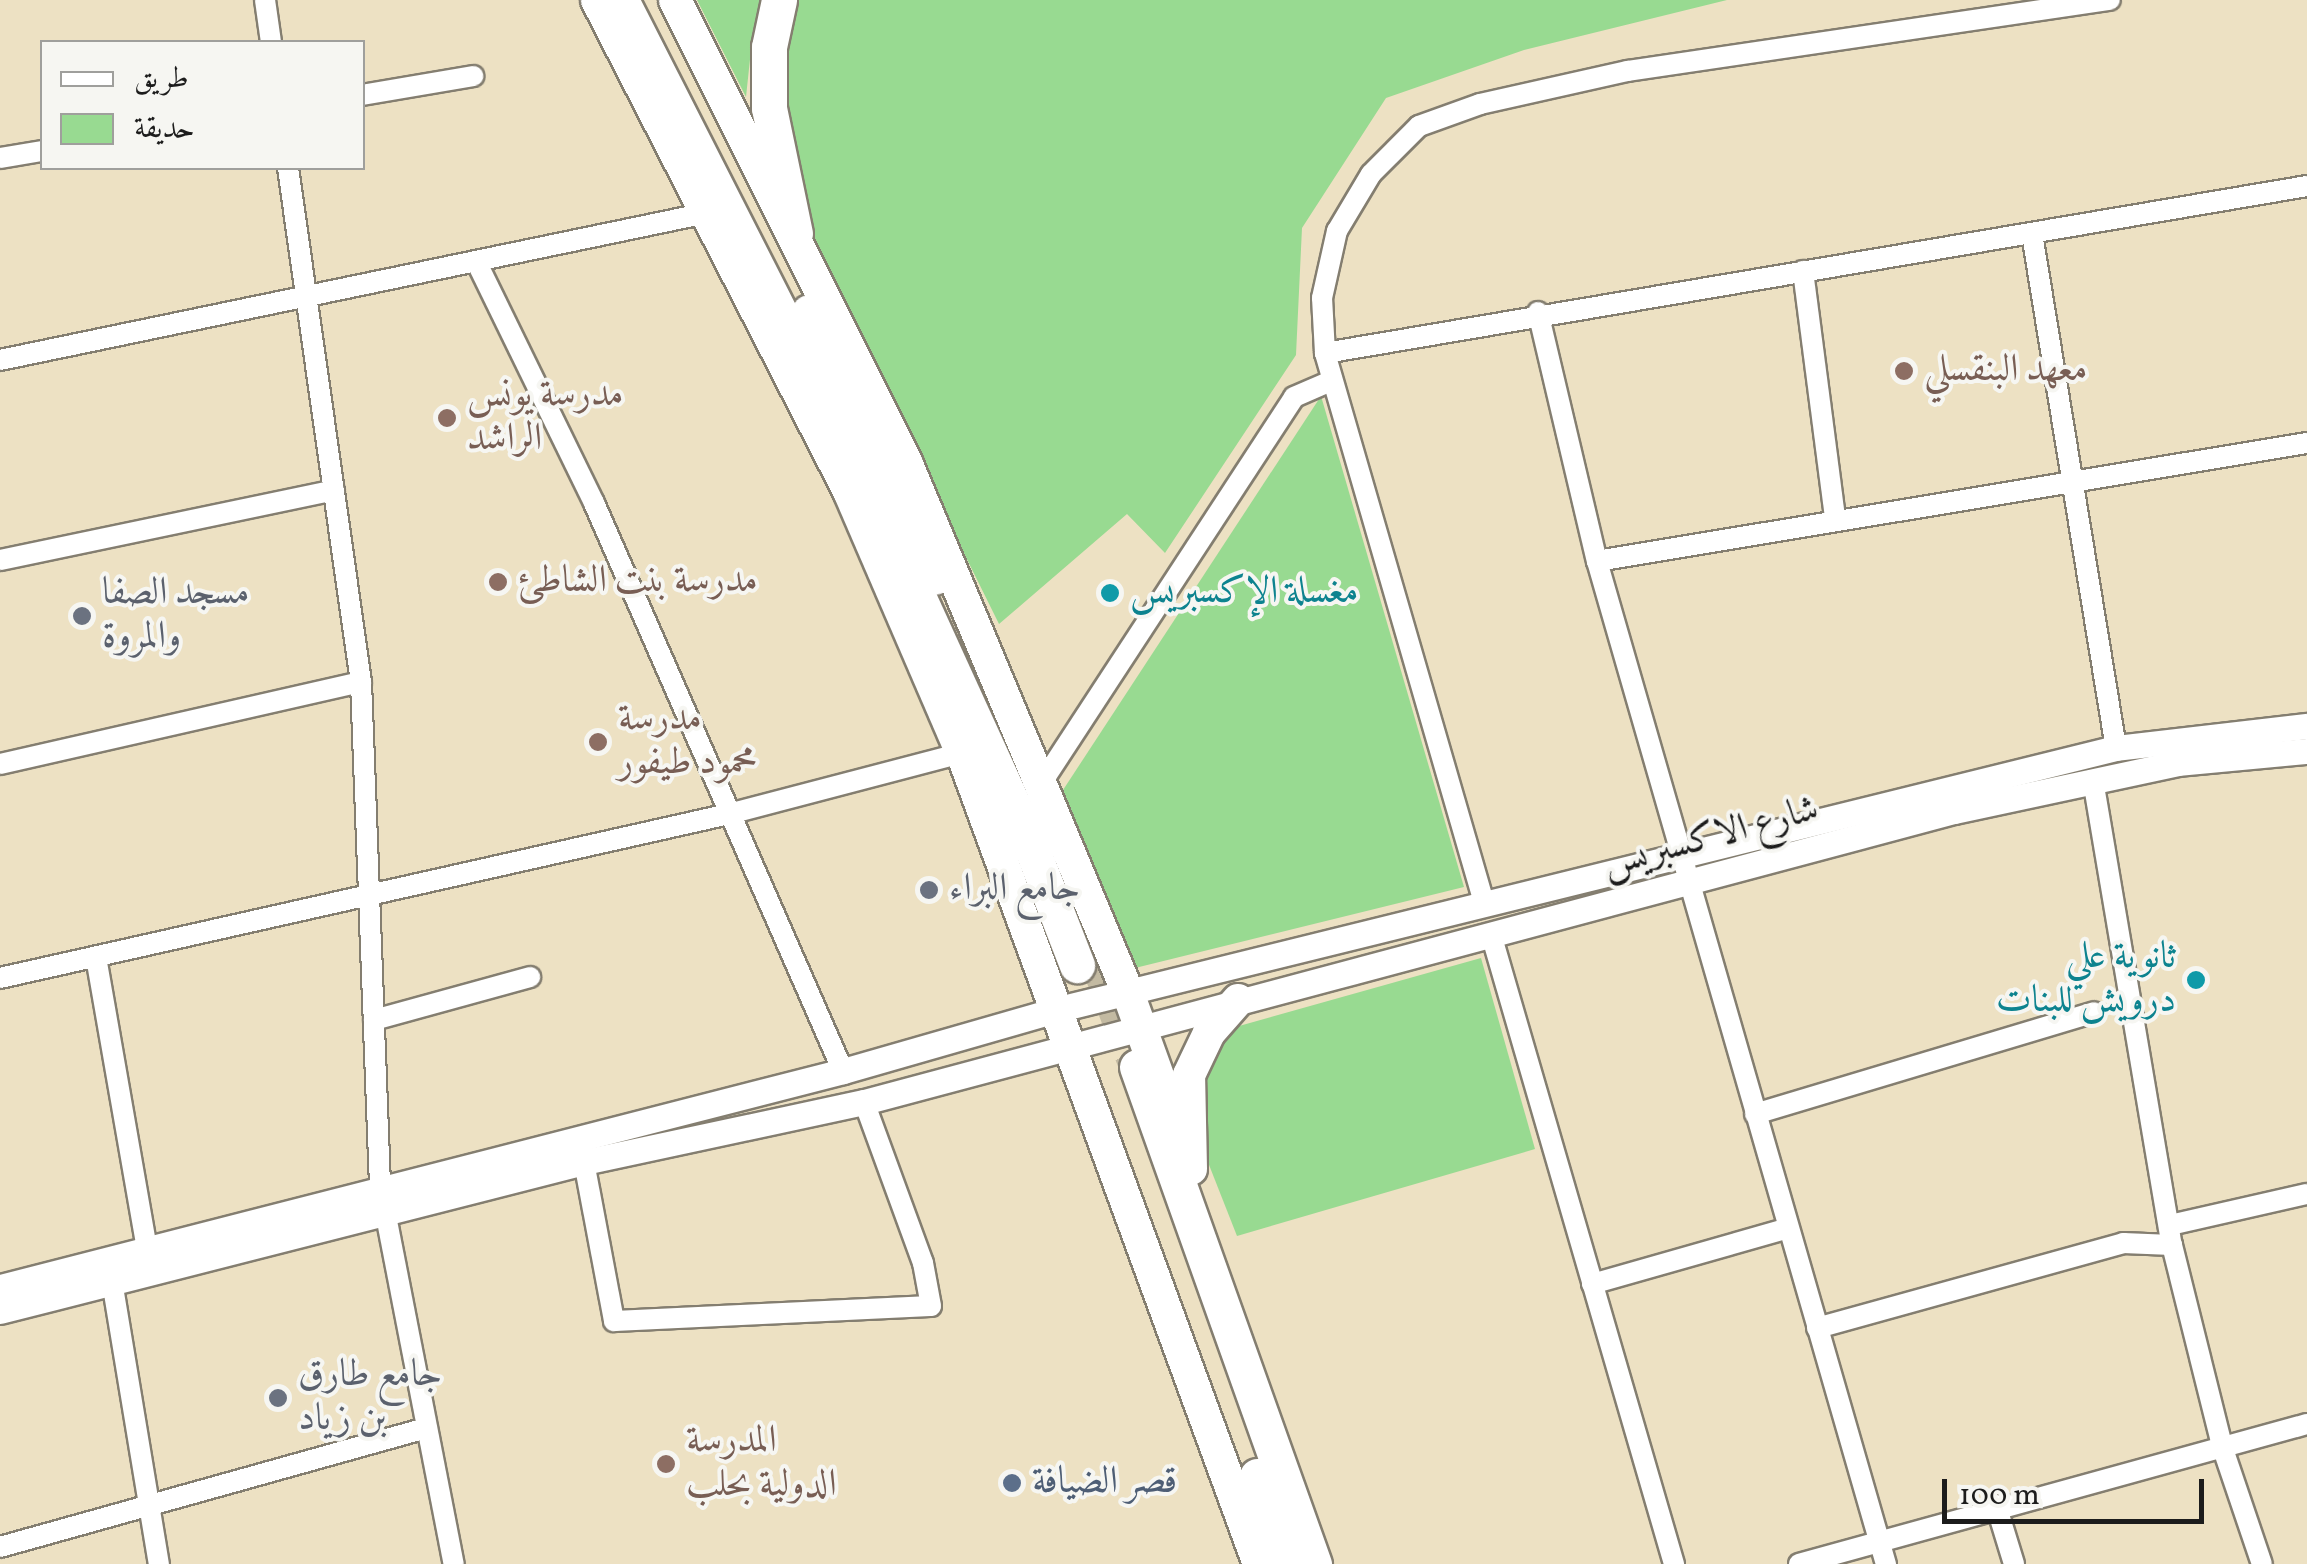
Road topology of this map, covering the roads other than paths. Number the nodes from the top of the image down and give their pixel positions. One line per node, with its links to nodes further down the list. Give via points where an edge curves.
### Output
1 (264, 0): 8 (street)
2 (598, 0): 16 (main road)
3 (621, 0): 9 (highway)
4 (649, 0): 9 (highway)
5 (675, 0): 17 (main road)
6 (779, 0): 17 (highway, via 768,47 769,108)
7 (2110, 0): 23 (street, via 1628,71 1480,104 1418,126 1371,174 1336,231 1322,298)
8 (270, 40)
9 (659, 45): 27 (highway)
10 (473, 76): 11 (street)
11 (365, 94)
12 (40, 151): 13 (street)
13 (0, 158)
14 (288, 170): 21 (street)
15 (2307, 186): 18 (street)
16 (708, 212): 19 (street); 27 (main road)
17 (795, 233): 27 (main road)
18 (2032, 234): 20 (street); 28 (street)
19 (478, 265): 21 (street); 41 (street, via 594,503)
20 (1802, 270): 22 (street); 30 (street)
21 (306, 300): 24 (street); 29 (street)
22 (1538, 312): 23 (street); 32 (street)
23 (1325, 353): 25 (street)
24 (0, 360)
25 (1331, 381): 40 (street, via 1294,397); 44 (street)
26 (2307, 443): 28 (street)
27 (878, 477): 37 (main road); 40 (main road); 47 (highway, via 1025,831)
28 (2070, 484): 30 (street); 35 (street)
29 (334, 490): 31 (street); 33 (street)
30 (1835, 518): 32 (street)
31 (0, 560)
32 (1597, 560): 42 (street)
33 (361, 682): 38 (street); 43 (street)
34 (2307, 726): 35 (street)
35 (2116, 748): 42 (street)
36 (2307, 751): 39 (street, شارع الاكسبريس, via 2177,762)
37 (962, 753): 41 (street); 52 (main road)
38 (0, 764)
39 (2093, 780): 42 (street, شارع الاكسبريس); 66 (street)
40 (1041, 784): 50 (main road)
41 (729, 814): 43 (street); 57 (street)
42 (1685, 871): 44 (street); 45 (street, شارع الاكسبريس); 59 (street)
43 (369, 897): 46 (street); 54 (street)
44 (1485, 906): 50 (street)
45 (1491, 934): 51 (street, شارع الاكسبريس); 69 (street)
46 (96, 957): 49 (street); 67 (street)
47 (1086, 960)
48 (530, 977): 54 (street)
49 (0, 978)
50 (1128, 993): 52 (street); 55 (main road)
51 (1238, 1000): 55 (street, شارع الاكسبريس); 61 (main road, via 1209,1033 1188,1075)
52 (1059, 1009): 56 (main road); 57 (street)
53 (2094, 1012): 59 (street)
54 (374, 1020): 62 (street)
55 (1141, 1025): 56 (street, شارع الاكسبريس); 61 (main road)
56 (1072, 1043): 58 (street, شارع الاكسبريس); 82 (main road)
57 (843, 1071): 62 (street)
58 (864, 1102): 60 (street, شارع الاكسبريس); 60 (street, via 922,1264 930,1306 614,1321)
59 (1756, 1114): 65 (street)
60 (584, 1162): 64 (street, شارع الاكسبريس)
61 (1191, 1168): 85 (main road)
62 (380, 1185): 64 (street); 67 (street)
63 (2307, 1194): 66 (street)
64 (386, 1213): 68 (street, شارع الاكسبريس); 74 (street)
65 (1788, 1228): 69 (street); 72 (street)
66 (2172, 1235): 72 (street, via 2123,1242); 75 (street)
67 (146, 1250): 70 (street)
68 (112, 1281): 71 (street, شارع الاكسبريس); 77 (street)
69 (1592, 1284): 86 (street)
70 (0, 1287)
71 (0, 1311)
72 (1817, 1328): 78 (street)
73 (2307, 1424): 75 (street)
74 (424, 1429): 77 (street); 81 (street)
75 (2223, 1449): 76 (street); 90 (street)
76 (1996, 1505): 78 (street); 89 (street)
77 (149, 1508): 79 (street); 80 (street)
78 (1878, 1540): 87 (street); 88 (street)
79 (0, 1547)
80 (159, 1564)
81 (454, 1564)
82 (1259, 1564)
83 (1288, 1564): 84 (highway, via 1126,1068)
84 (1314, 1564)
85 (1331, 1564)
86 (1674, 1564)
87 (1799, 1564)
88 (1886, 1564)
89 (2014, 1564)
90 (2262, 1564)

